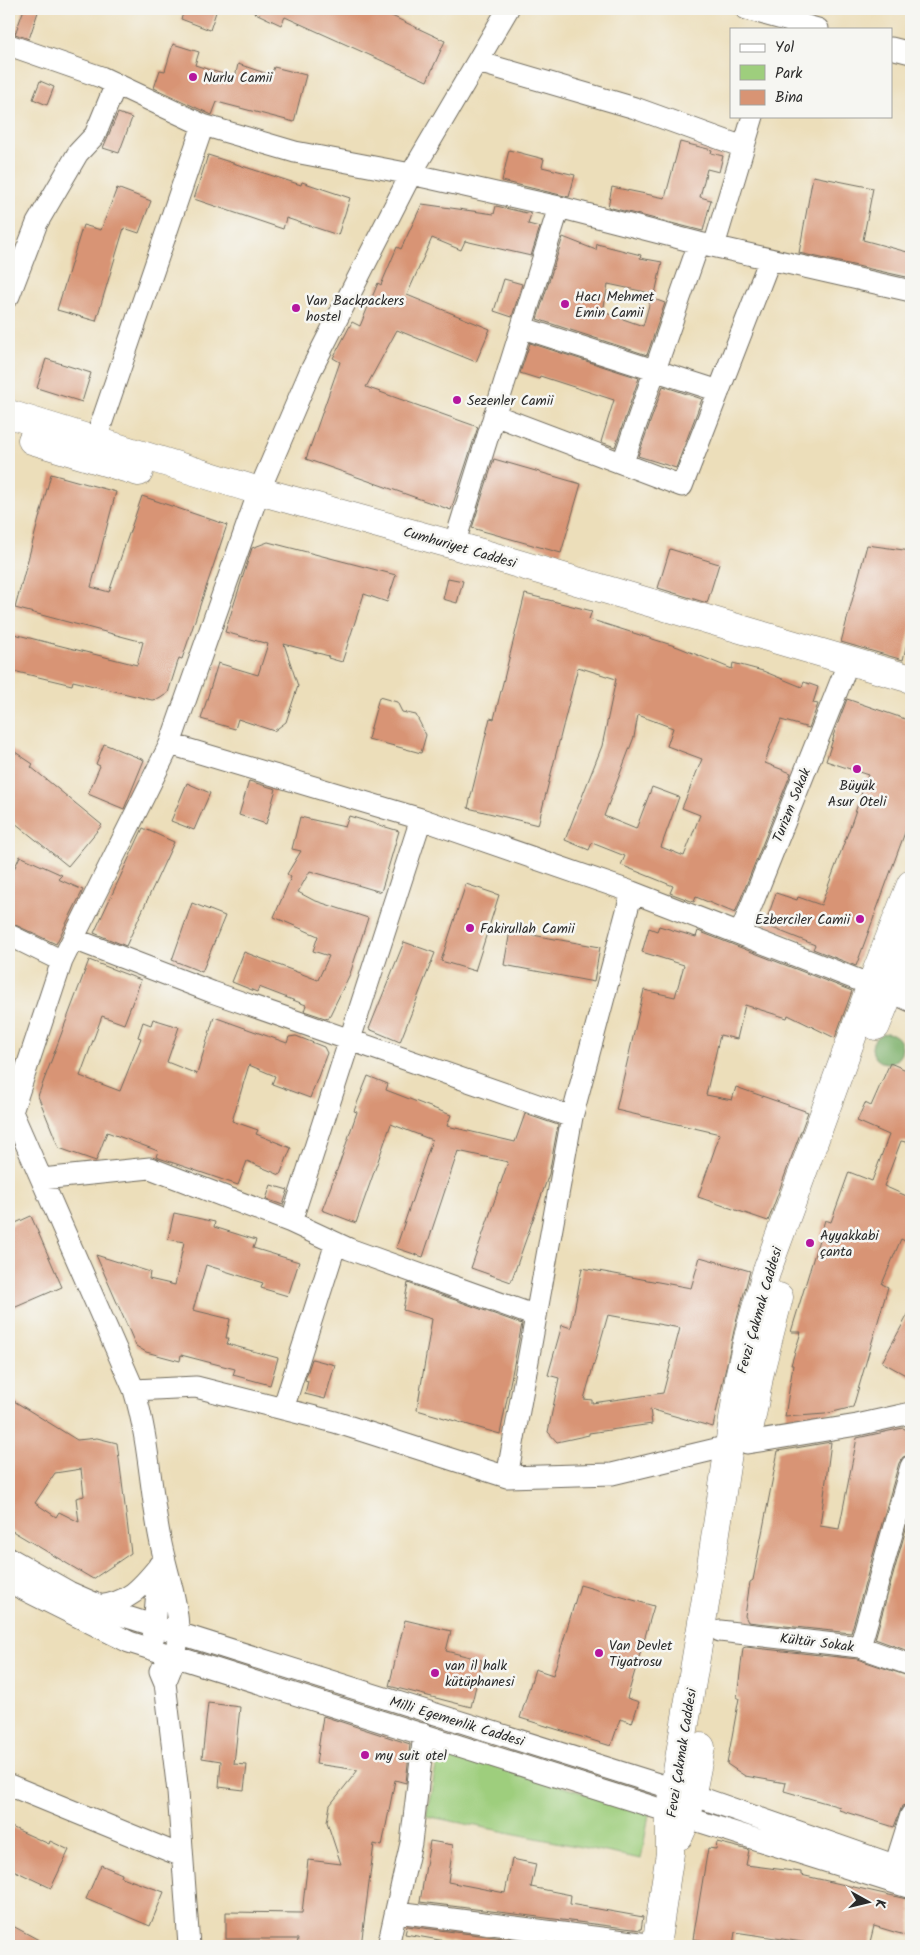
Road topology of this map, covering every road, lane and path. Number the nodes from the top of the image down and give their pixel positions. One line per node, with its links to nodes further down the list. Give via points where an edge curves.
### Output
1 (508, 9): 8 (street)
2 (746, 9): 3 (street)
3 (785, 25): 4 (street)
4 (810, 28)
5 (9, 45): 9 (street)
6 (892, 48): 7 (street)
7 (911, 53)
8 (478, 62): 12 (street, via 635,108); 13 (street)
9 (116, 84): 11 (street); 18 (street, via 95,135 78,153 37,223)
10 (753, 118): 12 (street)
11 (203, 125): 13 (street, via 295,152); 25 (street)
12 (743, 147): 15 (street)
13 (411, 174): 14 (street); 27 (street, via 310,372)
14 (559, 206): 15 (street); 19 (street)
15 (706, 245): 16 (street); 20 (street)
16 (770, 259): 17 (street); 21 (street)
17 (911, 291)
18 (9, 296)
19 (523, 328): 20 (street); 23 (street)
20 (655, 371): 21 (street); 26 (street)
21 (719, 392): 26 (street, via 682,486)
22 (9, 414): 25 (main road, Cumhuriyet Caddesi)
23 (494, 415): 26 (street); 28 (street)
24 (9, 433): 27 (main road, Cumhuriyet Caddesi)
25 (96, 439): 27 (main road, Cumhuriyet Caddesi)
26 (623, 462)
27 (257, 499): 28 (main road, Cumhuriyet Caddesi); 29 (main road, Cumhuriyet Caddesi, via 448,560); 32 (street)
28 (454, 545): 30 (main road, Cumhuriyet Caddesi)
29 (843, 676): 31 (main road, Cumhuriyet Caddesi); 36 (street, Turizm Sokak)
30 (911, 679)
31 (911, 696)
32 (170, 744): 33 (street); 39 (street)
33 (421, 819): 35 (street); 42 (street)
34 (911, 884): 41 (main road, Fevzi Çakmak Caddesi)
35 (632, 892): 36 (street); 44 (street)
36 (740, 934): 41 (street)
37 (9, 935): 40 (street)
38 (911, 938): 41 (main road, Fevzi Çakmak Caddesi)
39 (74, 939): 40 (street); 42 (street, via 212,992)
40 (62, 961): 43 (street)
41 (891, 992): 52 (main road, Fevzi Çakmak Caddesi, via 766,1273 740,1373)
42 (351, 1039): 44 (street); 46 (street)
43 (10, 1111): 45 (street)
44 (572, 1117): 48 (street)
45 (42, 1179): 46 (street, via 150,1168); 49 (street)
46 (291, 1222): 47 (street)
47 (336, 1243): 48 (street); 50 (street)
48 (536, 1316): 54 (street)
49 (134, 1390): 50 (street, via 196,1387); 55 (street, via 143,1420)
50 (283, 1409): 54 (street, via 335,1422)
51 (911, 1413): 52 (street)
52 (738, 1445): 54 (street, via 612,1474); 61 (main road, Fevzi Çakmak Caddesi, via 739,1486); 70 (main road, Fevzi Çakmak Caddesi)
53 (911, 1466): 63 (street)
54 (507, 1477)
55 (160, 1539): 57 (street); 62 (street, via 171,1582)
56 (9, 1558): 59 (street, Milli Egemenlik Caddesi)
57 (159, 1566): 59 (street, via 128,1598 117,1604); 60 (street)
58 (9, 1582): 64 (street, Milli Egemenlik Caddesi, via 129,1642)
59 (99, 1606): 60 (street, Milli Egemenlik Caddesi)
60 (154, 1626): 62 (street, Milli Egemenlik Caddesi); 64 (street)
61 (720, 1631): 63 (street, Kültür Sokak); 70 (main road, Fevzi Çakmak Caddesi)
62 (178, 1634): 65 (street); 70 (street, Milli Egemenlik Caddesi)
63 (860, 1647): 66 (street, Kültür Sokak)
64 (152, 1649): 65 (street, Milli Egemenlik Caddesi); 67 (street)
65 (176, 1657): 67 (street); 68 (street, Milli Egemenlik Caddesi)
66 (911, 1665)
67 (165, 1683): 72 (street)
68 (424, 1734): 70 (street, Milli Egemenlik Caddesi); 75 (street, via 411,1843)
69 (9, 1785): 72 (street)
70 (681, 1804): 73 (street, Milli Egemenlik Caddesi); 74 (street, Milli Egemenlik Caddesi); 78 (main road, Fevzi Çakmak Caddesi)
71 (911, 1814): 73 (street)
72 (182, 1856): 76 (street)
73 (903, 1868)
74 (911, 1888)
75 (397, 1912): 77 (street); 78 (street)
76 (189, 1946)
77 (388, 1946)
78 (656, 1946)

